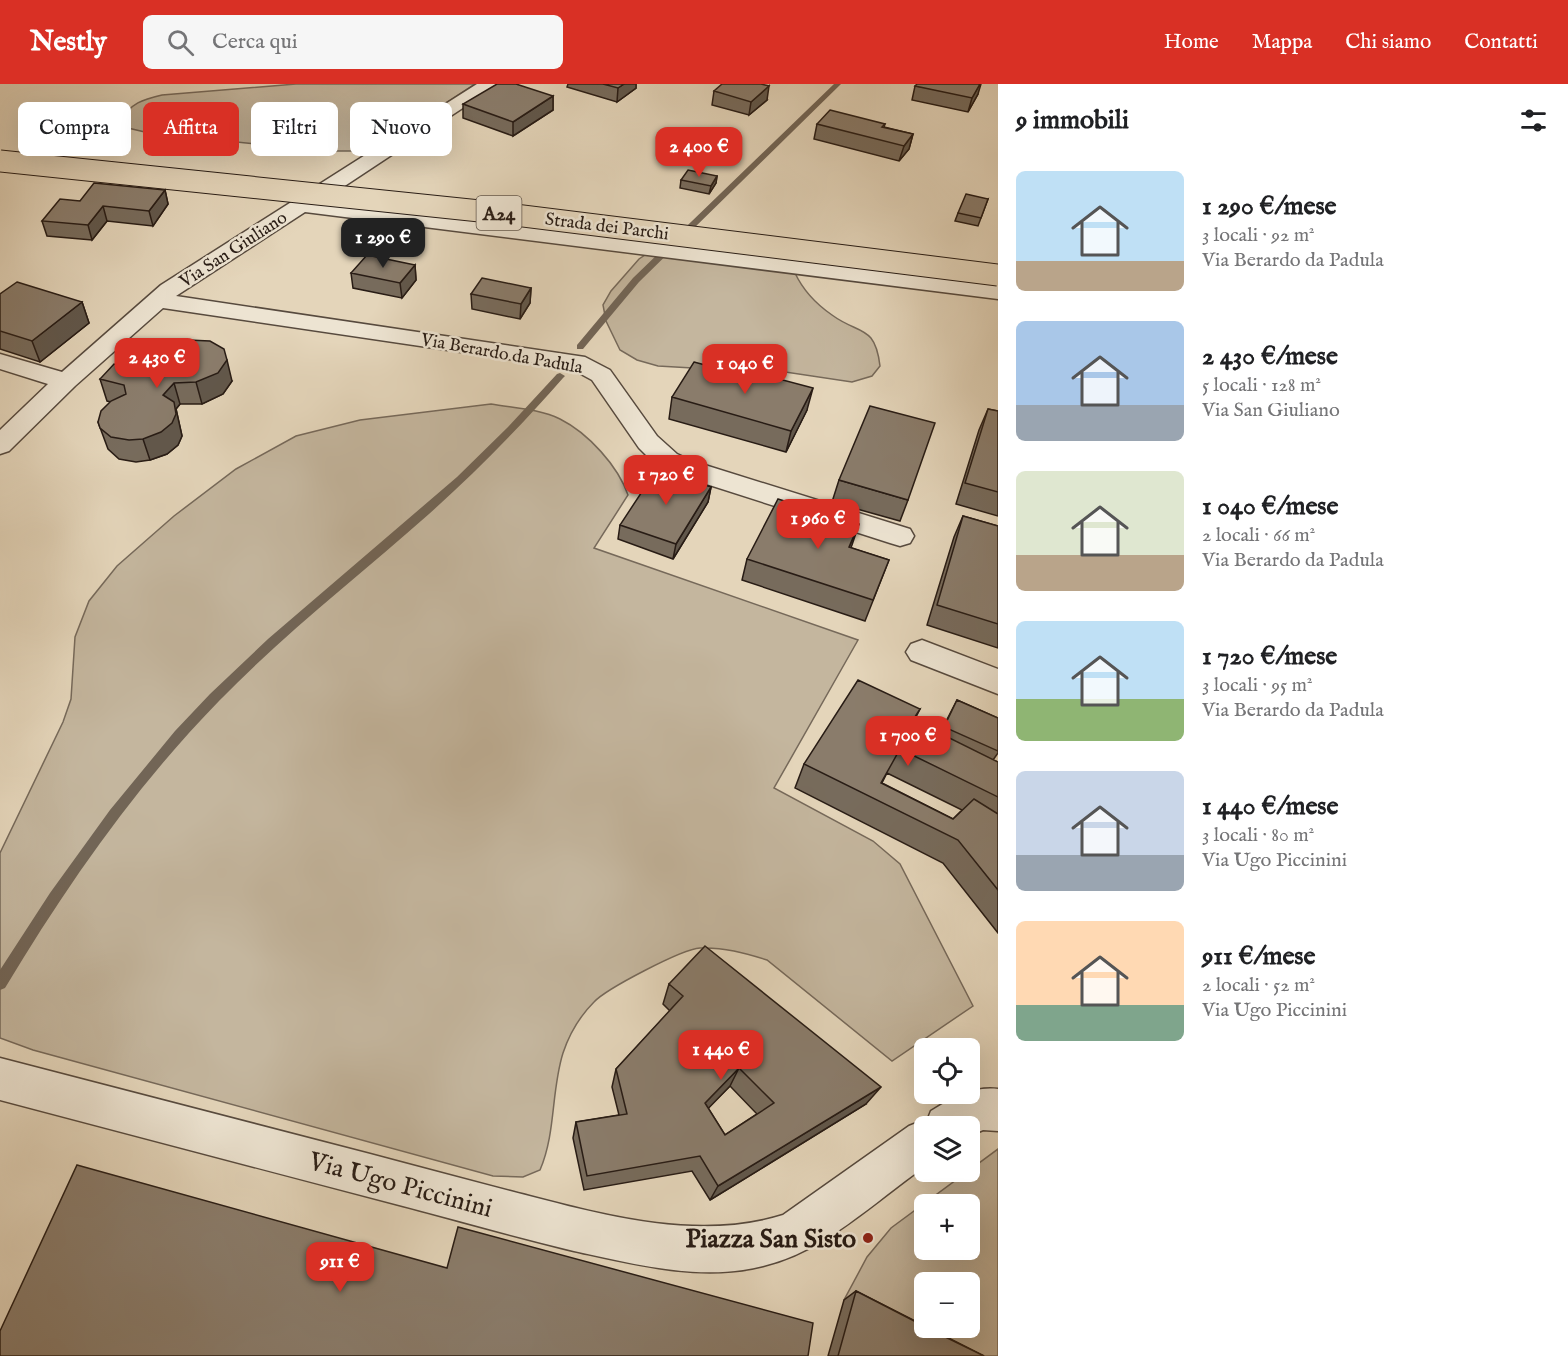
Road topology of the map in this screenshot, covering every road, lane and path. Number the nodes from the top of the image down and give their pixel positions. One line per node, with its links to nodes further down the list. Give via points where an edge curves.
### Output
1 (490, 84): 4 (street, Via San Giuliano)
2 (0, 146): 5 (highway, Strada dei Parchi / A24, via 481,194)
3 (0, 161): 6 (highway, Strada dei Parchi / A24, bridge, via 324,193)
4 (302, 205): 7 (street); 8 (street, Via San Giuliano)
5 (998, 257)
6 (998, 275)
7 (998, 292)
8 (158, 300): 10 (street, Via San Giuliano); 12 (street, Via Berardo da Padula, via 576,362 601,375 648,442 666,460)
9 (0, 361): 10 (street)
10 (66, 381): 11 (street, Via San Giuliano)
11 (0, 445)
12 (900, 536)
13 (922, 652): 14 (street)
14 (998, 682)
15 (0, 1079): 16 (street, Via Ugo Piccinini, via 534,1219 668,1246 748,1248 777,1240 805,1227)
16 (914, 1148)

